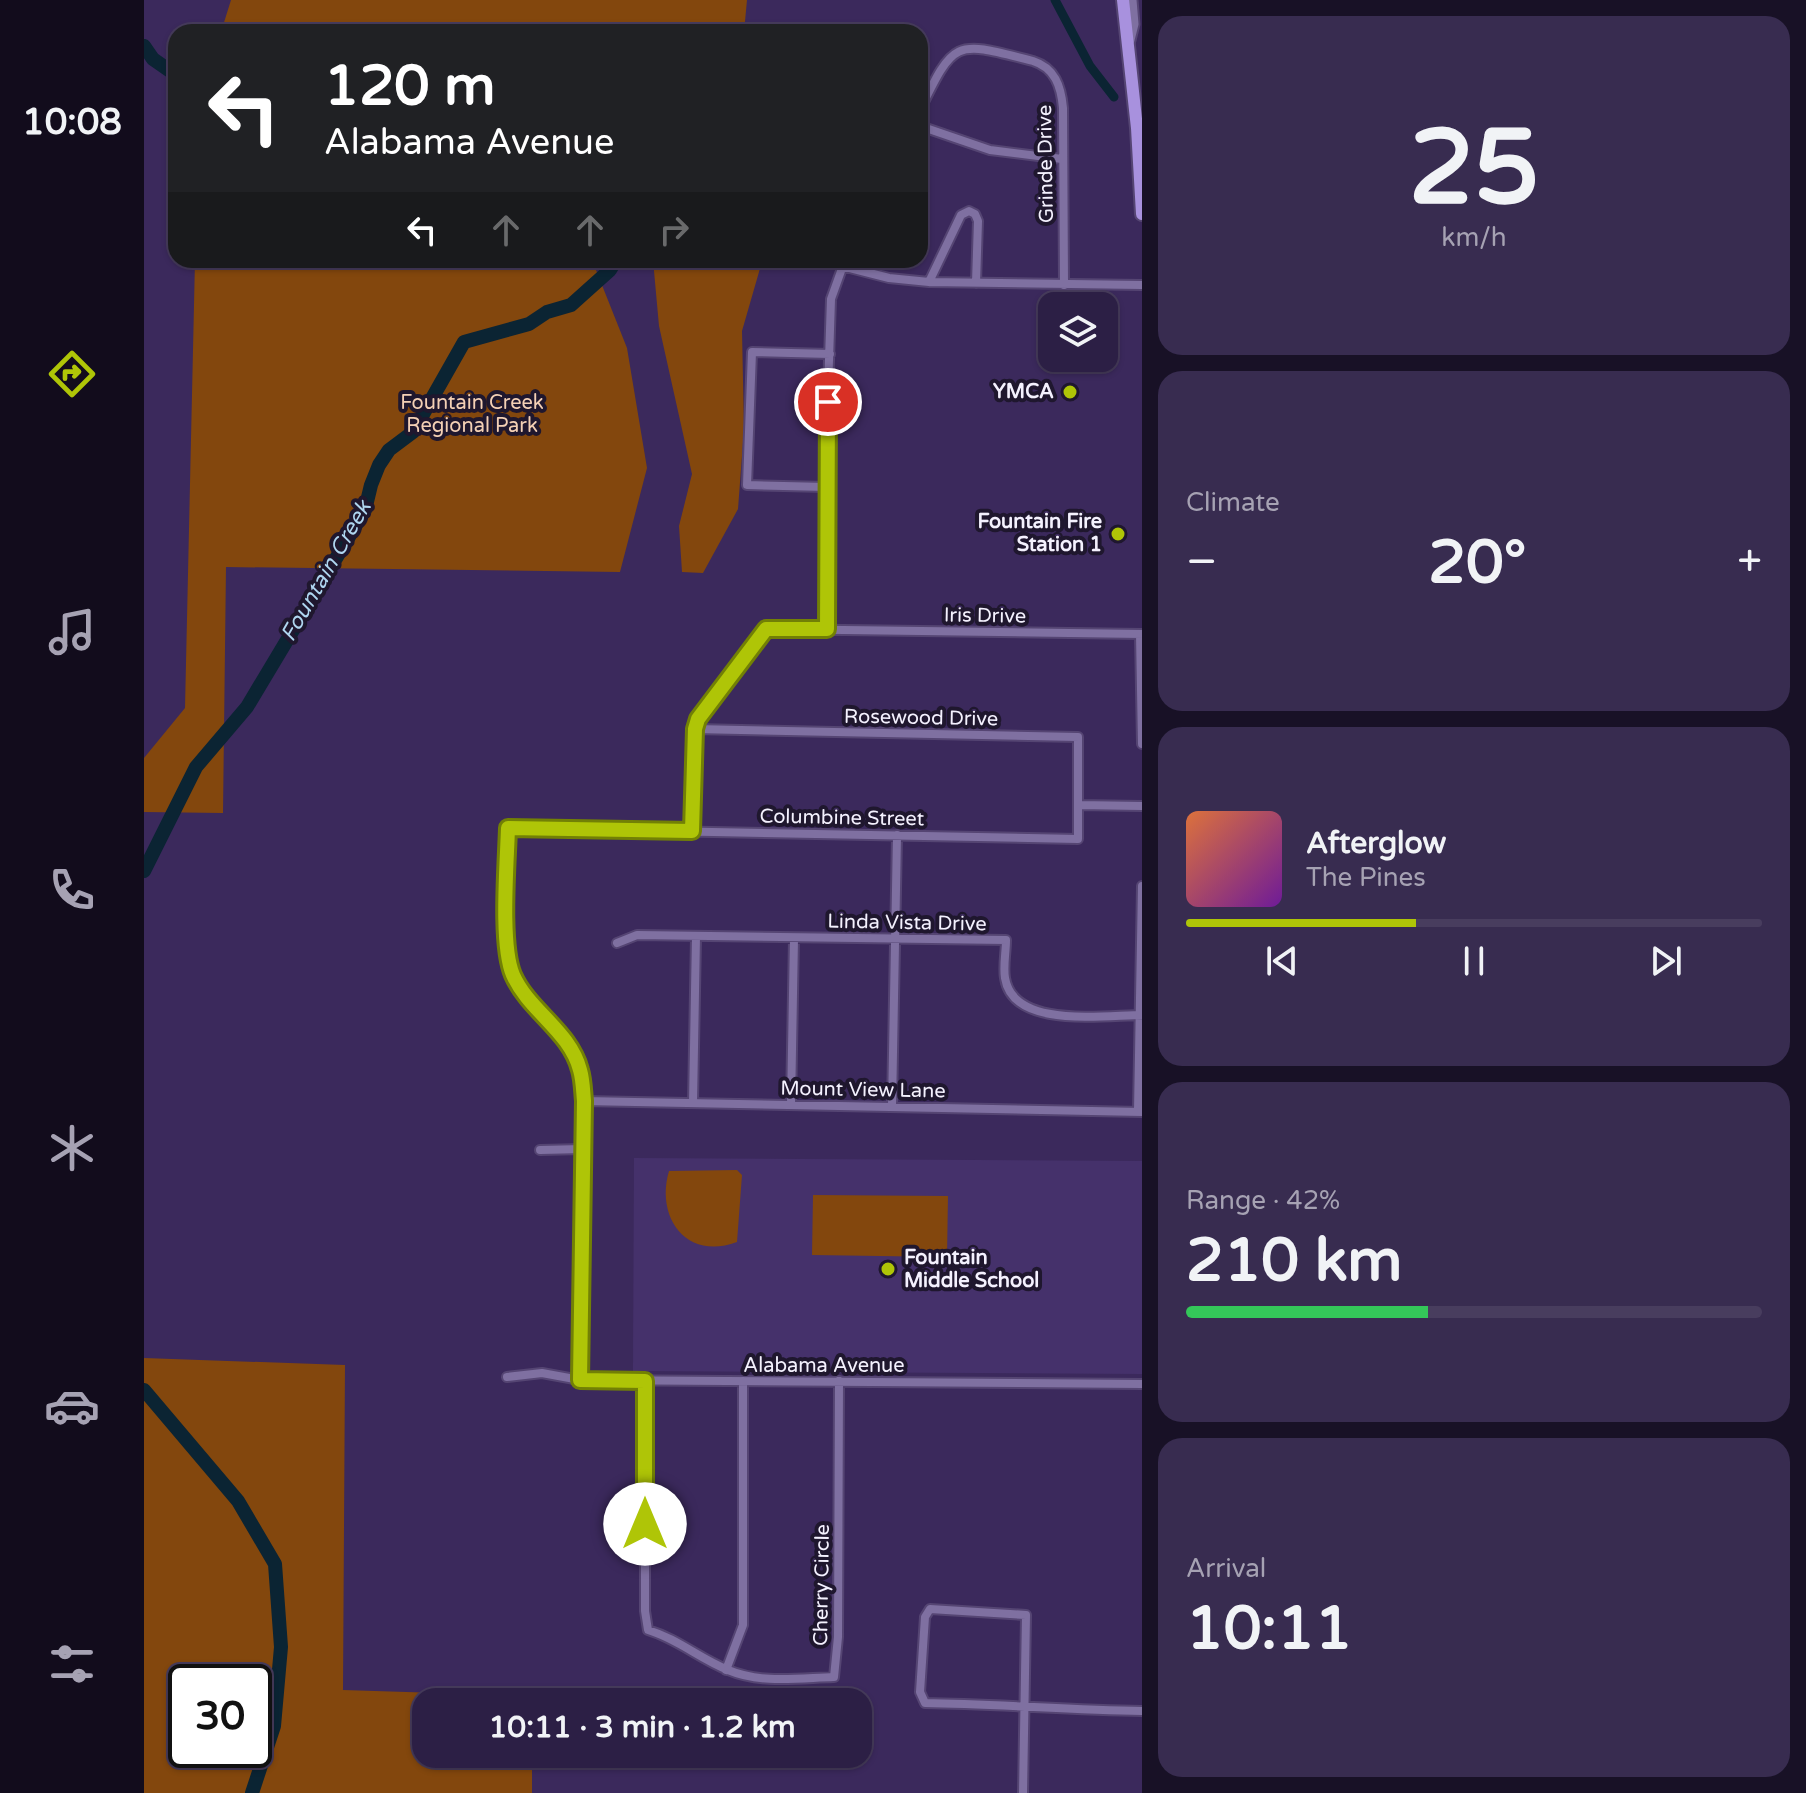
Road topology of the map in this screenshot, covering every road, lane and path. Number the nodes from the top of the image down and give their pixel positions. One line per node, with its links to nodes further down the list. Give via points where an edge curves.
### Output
1 (1123, 0): 3 (main road)
2 (1131, 0): 3 (street)
3 (1129, 40): 7 (main road)
4 (928, 94): 6 (street, Grinde Drive, via 945,61 959,51 981,48 1040,63 1060,89)
5 (928, 129): 6 (street, via 990,150)
6 (1062, 159): 12 (street, Grinde Drive)
7 (1142, 214)
8 (841, 268): 14 (street, via 831,299)
9 (858, 268): 10 (street)
10 (929, 282): 11 (street); 11 (street, via 961,215 969,211 978,221)
11 (976, 283): 12 (street)
12 (1064, 285): 13 (street)
13 (1142, 285)
14 (830, 354): 15 (street); 15 (street, via 752,352 747,485)
15 (826, 487): 16 (street)
16 (827, 629): 17 (street, Iris Drive); 18 (street, Iris Drive, via 766,629)
17 (1141, 634): 19 (street)
18 (695, 729): 20 (street, Rosewood Drive, via 1078,737); 22 (street)
19 (1142, 744)
20 (1078, 805): 21 (street); 23 (street, Columbine Street, via 1078,839)
21 (1142, 806)
22 (692, 831): 23 (street, Columbine Street); 30 (street, Columbine Street, via 508,828 506,933 512,974 561,1034 580,1069)
23 (897, 835): 27 (street)
24 (1142, 886): 29 (street)
25 (696, 936): 26 (street, Linda Vista Drive); 28 (street, Linda Vista Drive, via 637,935); 31 (street)
26 (794, 938): 27 (street, Linda Vista Drive); 32 (street)
27 (895, 938): 29 (street, Linda Vista Drive, via 1006,940 1005,978 1024,1007 1046,1014); 33 (street)
28 (617, 943)
29 (1141, 1015): 34 (street)
30 (584, 1101): 31 (street, Mount View Lane); 35 (street)
31 (693, 1103): 32 (street, Mount View Lane)
32 (791, 1105): 33 (street, Mount View Lane)
33 (892, 1107): 34 (street, Mount View Lane)
34 (1140, 1112)
35 (583, 1149): 36 (street); 38 (street)
36 (540, 1150)
37 (507, 1377): 38 (street, Alabama Avenue, via 542,1373)
38 (580, 1380): 39 (street, Alabama Avenue)
39 (645, 1381): 40 (street, Alabama Avenue); 43 (street, Cherry Circle, via 648,1630)
40 (743, 1381): 41 (street, Alabama Avenue); 43 (street, via 743,1625)
41 (839, 1381): 42 (street, Alabama Avenue); 43 (street, Cherry Circle, via 834,1677 755,1679)
42 (1142, 1384)
43 (726, 1670)
44 (1025, 1706): 44 (street, via 1026,1615 930,1609 925,1617 920,1692 925,1703); 45 (street); 46 (street)
45 (1142, 1711)
46 (1023, 1793)

